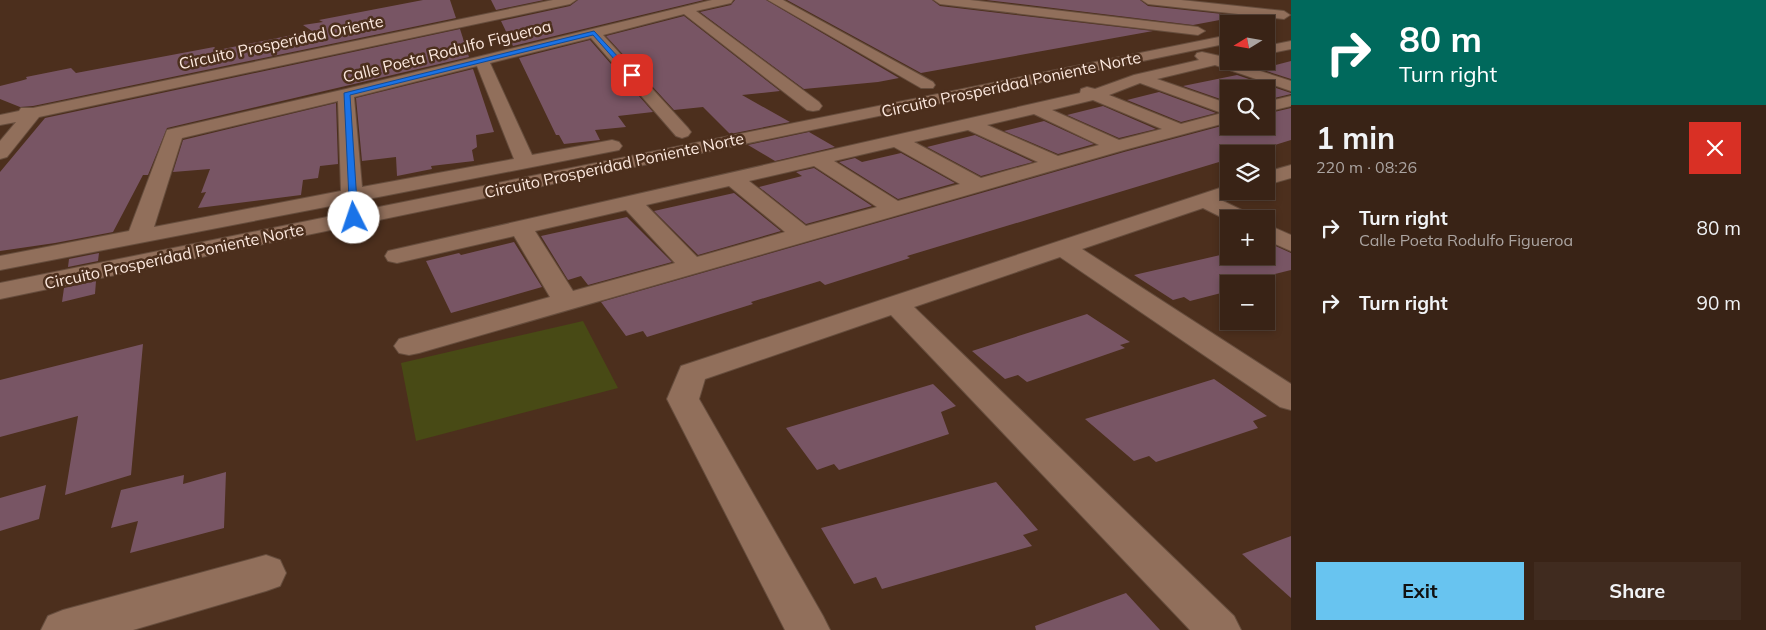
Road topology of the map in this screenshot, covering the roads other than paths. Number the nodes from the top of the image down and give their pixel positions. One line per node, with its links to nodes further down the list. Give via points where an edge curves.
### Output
1 (570, 0): 8 (street, Circuito Prosperidad Oriente)
2 (774, 0): 27 (street)
3 (940, 0): 6 (street)
4 (1148, 0): 9 (street)
5 (714, 2): 7 (street, Calle Poeta Rodulfo Figueroa)
6 (985, 3): 12 (street)
7 (683, 5): 13 (street, Calle Poeta Rodulfo Figueroa); 33 (street)
8 (476, 20): 10 (street); 38 (street, Circuito Prosperidad Oriente)
9 (1287, 21)
10 (494, 27)
11 (1220, 27): 12 (street, Circuito Prosperidad Poniente Norte)
12 (1198, 31): 15 (street, Circuito Prosperidad Poniente Norte)
13 (594, 33): 17 (street, Calle Poeta Rodulfo Figueroa); 43 (street, Circuito Prosperidad Poniente Norte, via 691,130)
14 (521, 39): 17 (street)
15 (1150, 40): 19 (street); 27 (street, Circuito Prosperidad Poniente Norte)
16 (1220, 41): 19 (street, Circuito Prosperidad Poniente Norte)
17 (539, 46): 22 (street, Calle Poeta Rodulfo Figueroa)
18 (1288, 47): 20 (street)
19 (1181, 49): 21 (street); 25 (street, Circuito Prosperidad Poniente Norte)
20 (1275, 49)
21 (1220, 59)
22 (482, 61): 29 (street, Calle Poeta Rodulfo Figueroa); 49 (street)
23 (1220, 61): 26 (street)
24 (1249, 70): 28 (street)
25 (1044, 77): 30 (street); 60 (street, Circuito Prosperidad Poniente Norte)
26 (1140, 78): 30 (street); 34 (street)
27 (927, 85): 33 (street, Circuito Prosperidad Poniente Norte)
28 (1291, 86)
29 (346, 94): 55 (street); 64 (street, Calle Poeta Rodulfo Figueroa, via 174,134)
30 (1095, 95): 36 (street); 42 (street)
31 (1291, 101): 32 (street)
32 (1275, 105)
33 (813, 106): 37 (street, Circuito Prosperidad Poniente Norte)
34 (1220, 107)
35 (0, 108): 38 (street)
36 (1036, 109): 41 (street); 46 (street)
37 (785, 111)
38 (33, 113): 40 (street, Circuito Prosperidad Oriente); 47 (street)
39 (1220, 119): 42 (street)
40 (0, 120)
41 (970, 124): 44 (street); 50 (street)
42 (1178, 129): 46 (street)
43 (662, 136)
44 (897, 141): 48 (street); 54 (street)
45 (633, 142): 49 (street, Circuito Prosperidad Poniente Norte)
46 (1117, 146): 50 (street)
47 (0, 152)
48 (817, 159): 53 (street); 58 (street)
49 (526, 163): 55 (street, Circuito Prosperidad Poniente Norte)
50 (1056, 163): 54 (street)
51 (1291, 171): 52 (street)
52 (1275, 176)
53 (733, 179): 57 (street); 62 (street)
54 (978, 185): 58 (street)
55 (352, 195): 60 (street); 64 (street, Circuito Prosperidad Poniente Norte)
56 (1218, 196): 59 (street); 66 (street)
57 (631, 202): 61 (street); 69 (street)
58 (895, 209): 62 (street)
59 (1233, 210)
60 (354, 218): 70 (street, Circuito Prosperidad Poniente Norte)
61 (521, 228): 67 (street); 71 (street)
62 (802, 235): 69 (street)
63 (1275, 236): 65 (street)
64 (139, 237): 68 (street, Circuito Prosperidad Poniente Norte)
65 (1291, 244)
66 (1065, 249): 72 (street); 74 (street)
67 (397, 256)
68 (0, 263)
69 (692, 266): 71 (street)
70 (0, 291)
71 (566, 301): 73 (street)
72 (896, 305): 77 (street, via 692,373 683,399); 78 (street)
73 (409, 346)
74 (1291, 399)
75 (266, 573): 76 (street)
76 (63, 630)
77 (808, 630)
78 (1219, 630)

